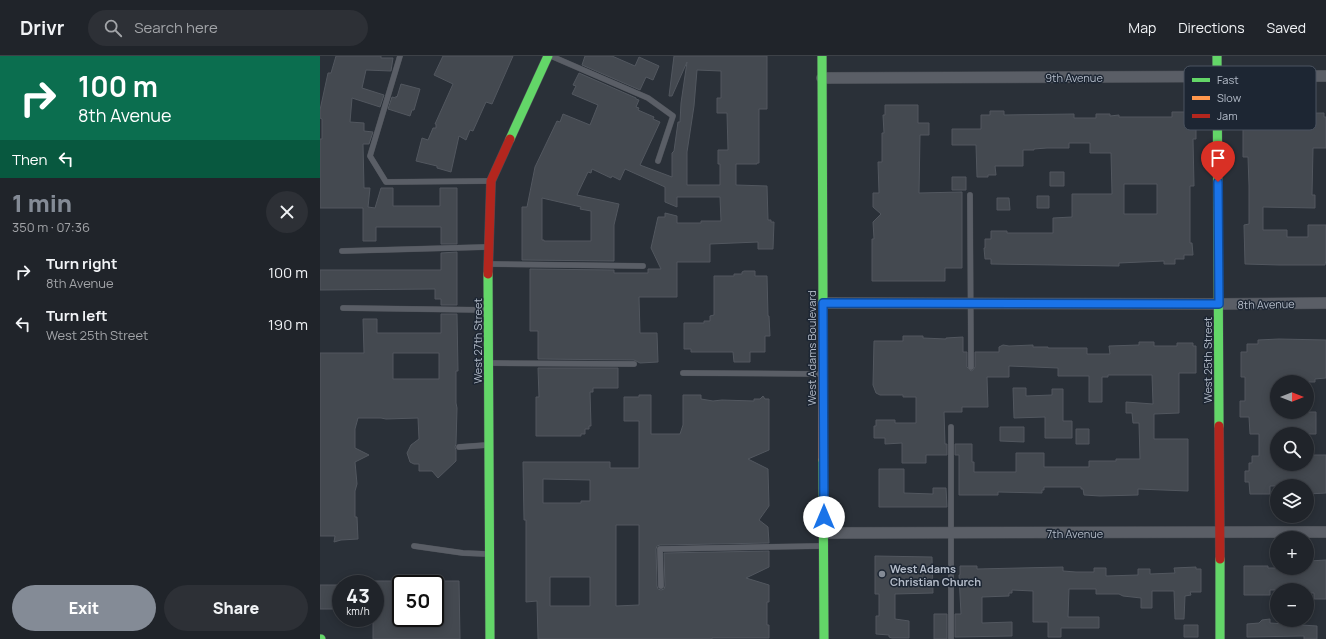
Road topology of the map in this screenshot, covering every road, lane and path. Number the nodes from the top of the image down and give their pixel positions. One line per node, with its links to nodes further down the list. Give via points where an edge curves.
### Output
1 (400, 56): 9 (lane, via 370,156 386,182)
2 (548, 56): 9 (street, West 27th Street)
3 (551, 56): 8 (lane, via 648,98 673,116)
4 (822, 56): 6 (street, West Adams Boulevard)
5 (1184, 76): 6 (street, 9th Avenue)
6 (822, 78): 15 (street, West Adams Boulevard)
7 (1217, 130): 17 (street, West 25th Street)
8 (658, 161)
9 (491, 181): 11 (street, West 27th Street)
10 (970, 195): 16 (lane)
11 (489, 247): 12 (lane); 13 (street, West 27th Street)
12 (342, 251)
13 (488, 264): 14 (lane); 20 (street, West 27th Street)
14 (643, 266)
15 (823, 303): 16 (street, 8th Avenue); 25 (street, West Adams Boulevard)
16 (971, 304): 17 (street, 8th Avenue); 23 (lane)
17 (1219, 304): 18 (street, 8th Avenue); 29 (street, West 25th Street)
18 (1326, 304)
19 (343, 308): 20 (lane)
20 (489, 310): 21 (street, West 27th Street)
21 (489, 363): 22 (lane); 27 (street, West 27th Street)
22 (634, 364)
23 (971, 367)
24 (683, 374): 25 (lane)
25 (823, 374): 31 (street, West Adams Boulevard)
26 (951, 427): 32 (lane)
27 (489, 445): 28 (lane); 35 (street, West 27th Street)
28 (459, 447)
29 (1220, 532): 30 (street, 7th Avenue); 32 (street, 7th Avenue); 40 (street, West 25th Street)
30 (1326, 532)
31 (824, 533): 32 (street, 7th Avenue); 34 (street, West Adams Boulevard)
32 (951, 533): 39 (lane)
33 (414, 546): 35 (lane)
34 (824, 546): 36 (lane, via 660,549); 38 (street, West Adams Boulevard)
35 (490, 554): 37 (street, West 27th Street)
36 (661, 586)
37 (490, 639)
38 (824, 639)
39 (951, 639)
40 (1220, 639)

